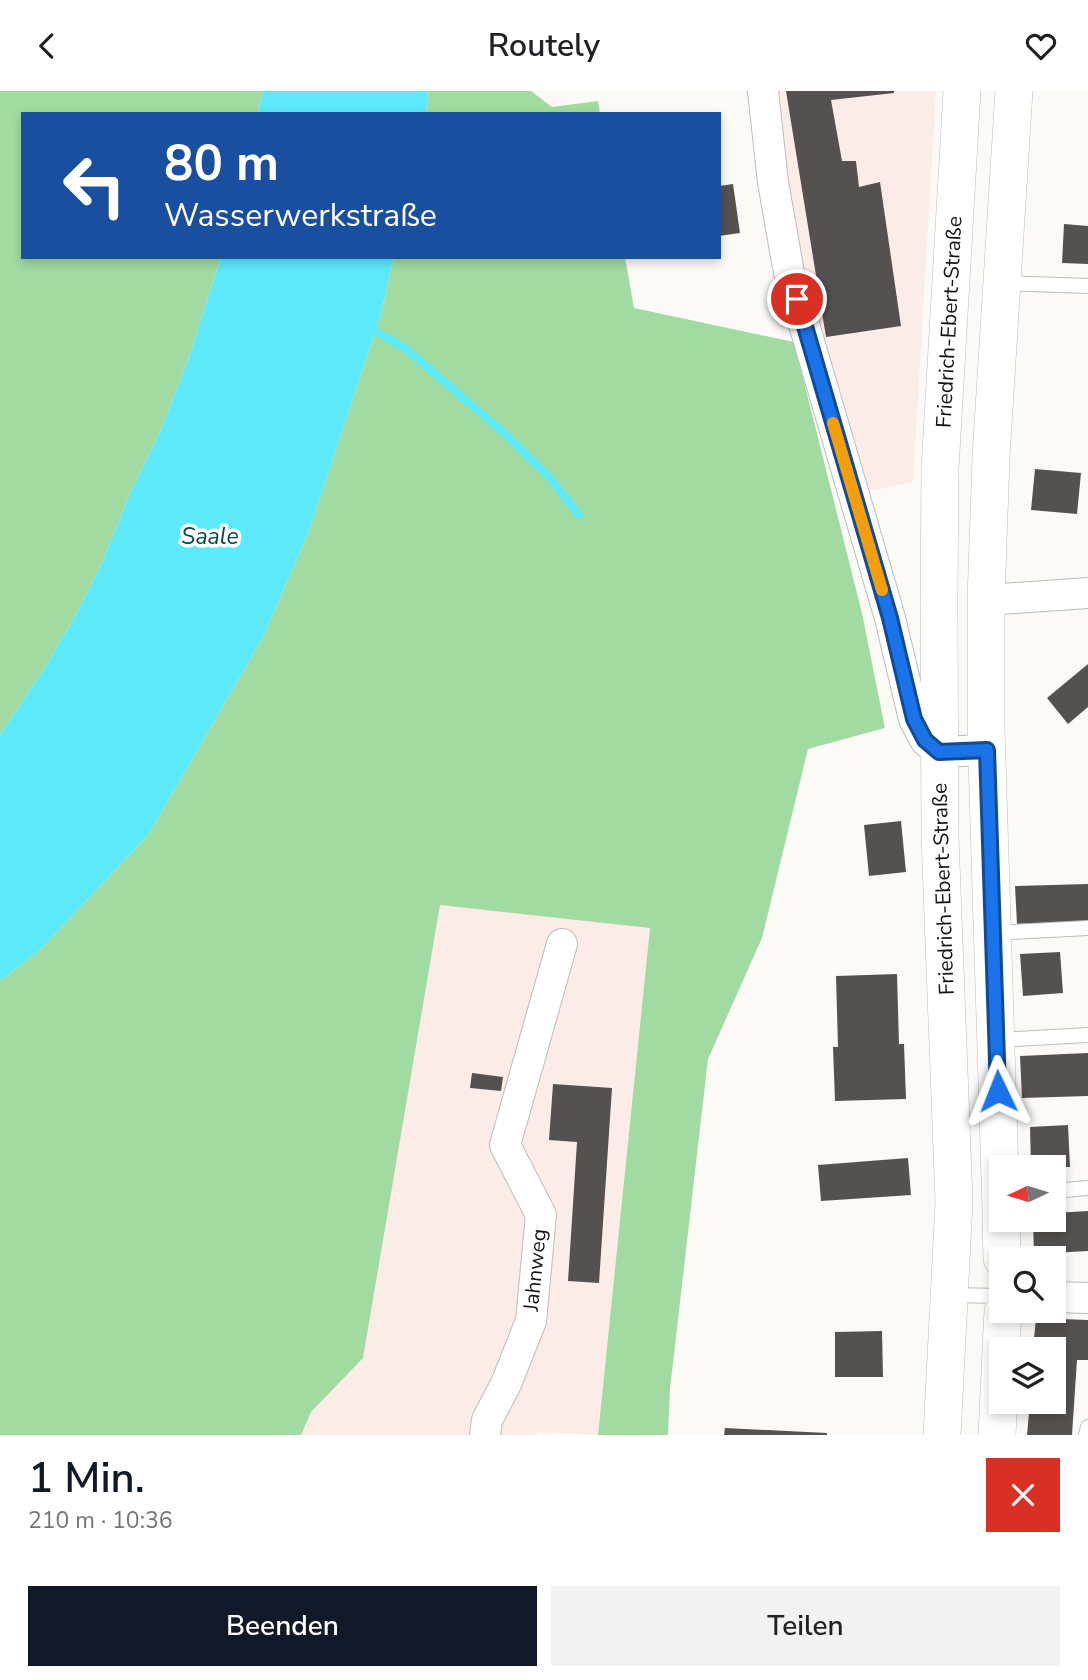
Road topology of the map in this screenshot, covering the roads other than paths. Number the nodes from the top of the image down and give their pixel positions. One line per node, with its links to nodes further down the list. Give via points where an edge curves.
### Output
1 (763, 91): 9 (street, via 789,273 890,618 914,719 925,740)
2 (962, 91): 9 (street, Friedrich-Ebert-Straße, via 940,469)
3 (1014, 91): 4 (street)
4 (1002, 283): 5 (lane); 7 (street)
5 (1088, 286)
6 (1088, 593): 7 (street)
7 (986, 600): 8 (street)
8 (987, 750): 9 (street); 11 (street)
9 (939, 752): 18 (street, Friedrich-Ebert-Straße, via 954,1202)
10 (1088, 928): 11 (lane)
11 (993, 933): 14 (street)
12 (562, 944): 24 (street, Jahnweg, via 505,1145 541,1215 531,1321 487,1420)
13 (1088, 1035): 14 (lane)
14 (996, 1040): 15 (street)
15 (1000, 1155)
16 (1088, 1188): 17 (lane)
17 (1066, 1190)
18 (950, 1295): 19 (lane); 25 (street, Friedrich-Ebert-Straße)
19 (989, 1296)
20 (1066, 1297): 21 (street)
21 (1088, 1298)
22 (998, 1414): 26 (street)
23 (1088, 1427): 27 (lane)
24 (485, 1435)
25 (942, 1435)
26 (997, 1435)
27 (1086, 1435)

